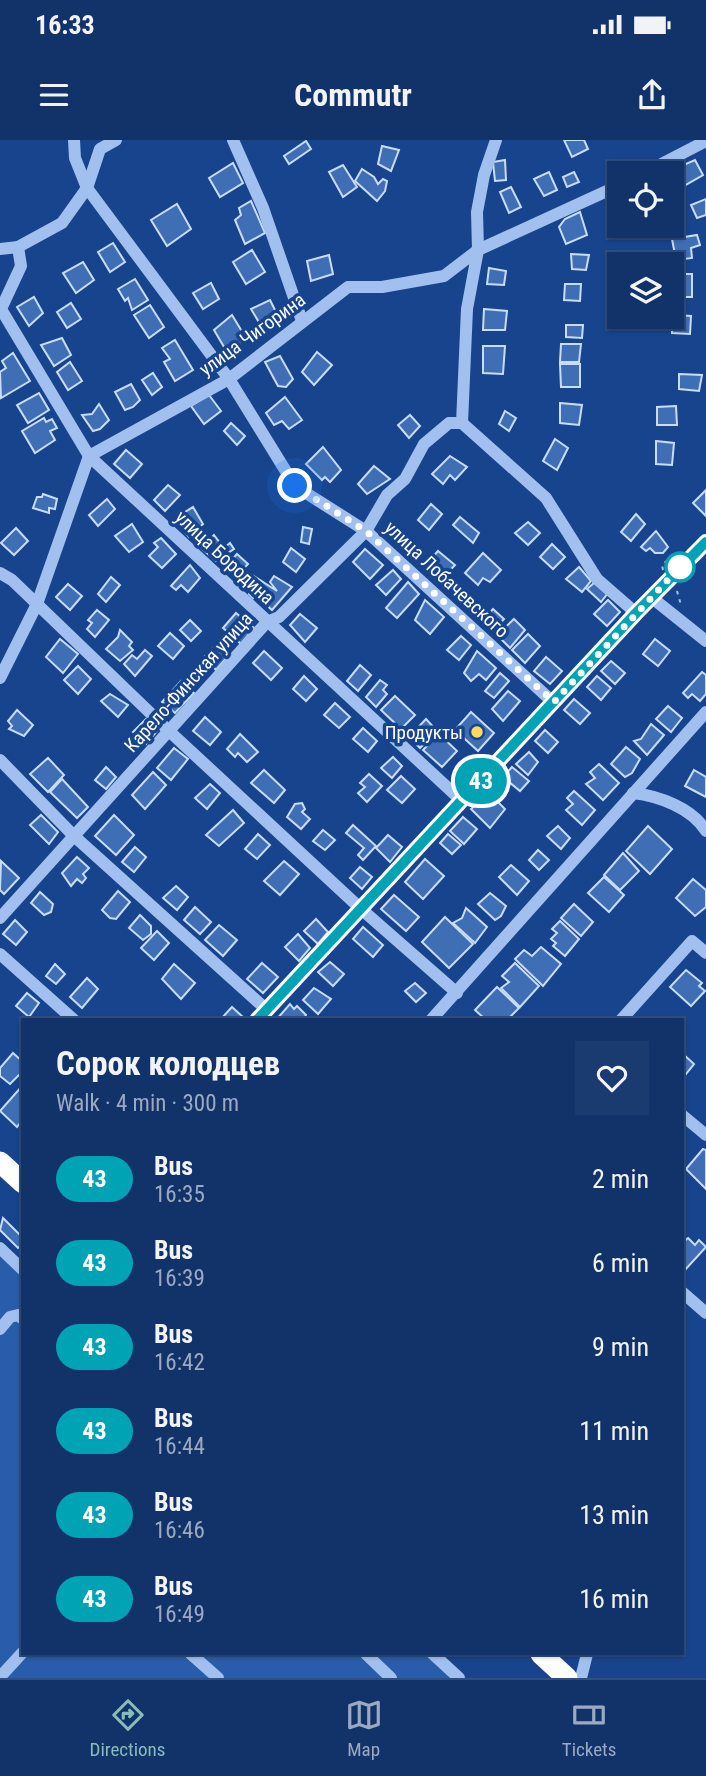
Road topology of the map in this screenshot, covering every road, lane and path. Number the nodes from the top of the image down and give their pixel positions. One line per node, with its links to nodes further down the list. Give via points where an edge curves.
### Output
1 (74, 140): 7 (street, улица Лобачевского, via 75,158)
2 (116, 140): 7 (street, via 100,149)
3 (233, 140): 13 (street, via 263,208)
4 (496, 140): 11 (street, via 477,212)
5 (706, 141): 6 (street)
6 (669, 161)
7 (87, 188): 9 (street, via 62,223); 14 (street, улица Лобачевского)
8 (607, 191): 11 (street, улица Чигорина)
9 (18, 247): 10 (street); 12 (street, via 21,266)
10 (0, 249)
11 (478, 250): 13 (street, улица Чигорина, via 444,276 382,287 348,287); 15 (street, via 467,309)
12 (1, 309): 16 (street, улица Бородина)
13 (302, 321): 14 (street, улица Чигорина)
14 (229, 379): 16 (street, улица Чигорина); 17 (street, улица Лобачевского, via 295,486)
15 (462, 423): 17 (street, Карело-Финская улица, via 449,423 424,444 405,479 387,495); 22 (street, via 546,498 597,579)
16 (89, 456): 21 (street); 23 (street, улица Бородина)
17 (366, 531): 23 (street, Карело-Финская улица, via 279,617); 26 (street, улица Лобачевского)
18 (706, 542): 20 (street)
19 (0, 573): 21 (street)
20 (651, 597): 22 (street); 24 (street)
21 (37, 604): 25 (street); 28 (street)
22 (636, 613): 26 (street)
23 (267, 622): 28 (street, Карело-Финская улица); 31 (street, улица Бородина)
24 (706, 641)
25 (0, 677)
26 (554, 702): 31 (street)
27 (706, 712): 30 (street)
28 (169, 731): 33 (street, Карело-Финская улица); 34 (street)
29 (0, 760): 33 (street)
30 (633, 793): 32 (street, via 658,796 701,823); 38 (street)
31 (462, 800): 34 (street)
32 (706, 831)
33 (74, 836): 35 (street, Карело-Финская улица); 39 (street)
34 (360, 908): 38 (street); 39 (street)
35 (0, 918)
36 (706, 953): 42 (street, via 692,940)
37 (0, 954): 40 (street)
38 (457, 993): 41 (street)
39 (262, 1015)
40 (72, 1018)
41 (433, 1018)
42 (623, 1018)
43 (684, 1117): 44 (street)
44 (706, 1135)
45 (2, 1167): 46 (highway)
46 (21, 1181)
47 (0, 1248): 48 (street)
48 (21, 1268)
49 (684, 1294): 50 (street)
50 (706, 1313)
51 (21, 1318): 52 (street, via 10,1317)
52 (0, 1329)
53 (21, 1654): 59 (street)
54 (192, 1655): 60 (street)
55 (367, 1655): 61 (street)
56 (434, 1655): 62 (street)
57 (542, 1655): 63 (highway)
58 (587, 1655): 64 (street)
59 (0, 1677)
60 (218, 1678)
61 (391, 1678)
62 (459, 1678)
63 (567, 1678)
64 (581, 1678)

